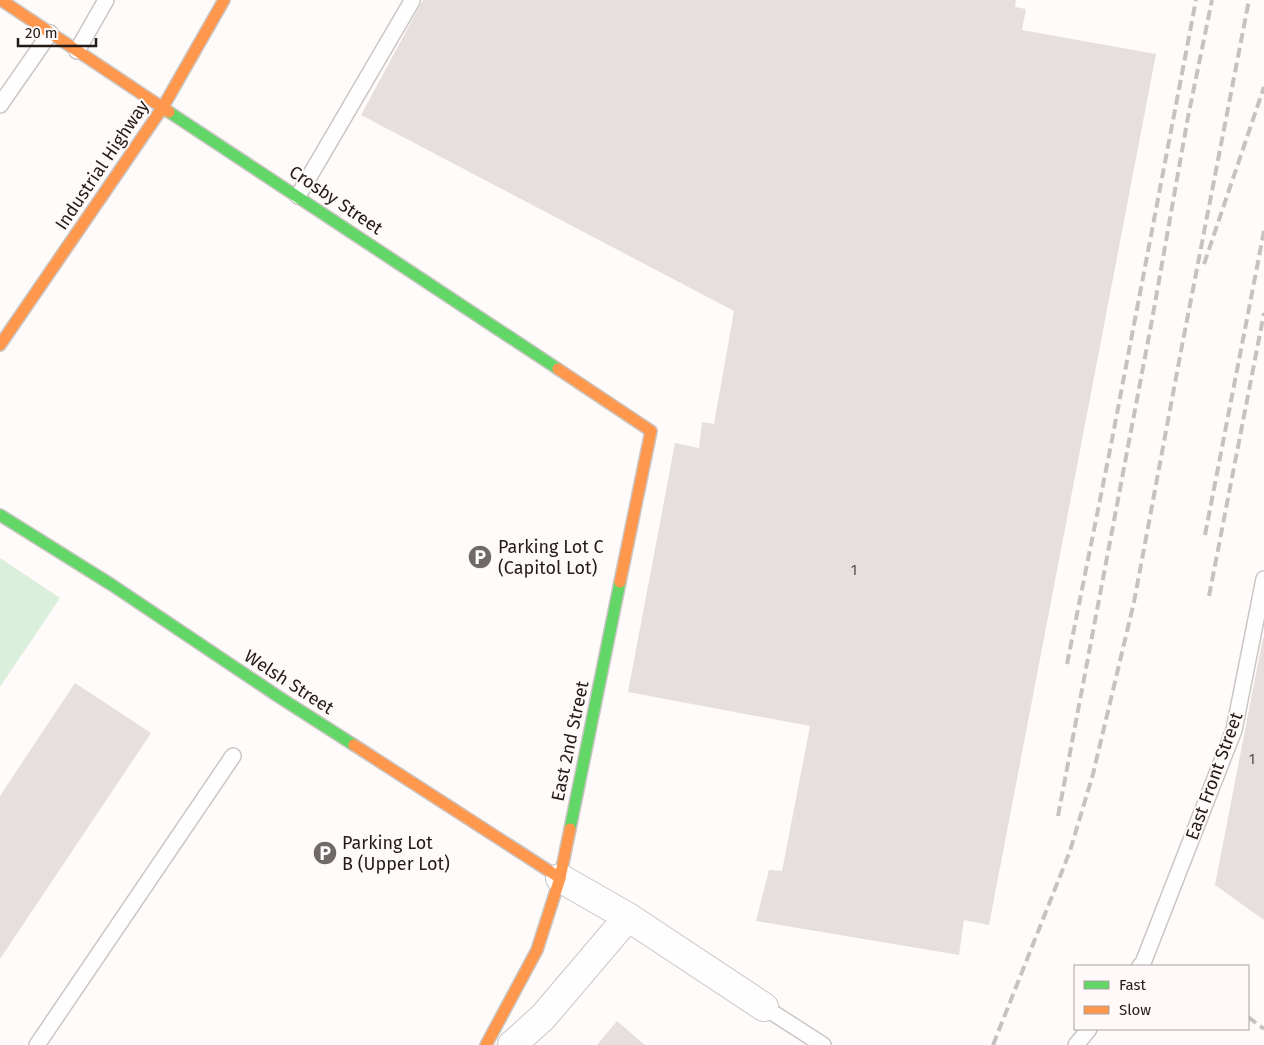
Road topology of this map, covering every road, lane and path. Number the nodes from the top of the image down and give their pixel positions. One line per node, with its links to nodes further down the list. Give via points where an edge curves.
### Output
1 (1, 0): 5 (street, Crosby Street)
2 (106, 0): 6 (lane)
3 (224, 0): 8 (street, Industrial Highway)
4 (412, 1): 9 (lane)
5 (50, 33): 6 (street, Crosby Street); 7 (lane)
6 (78, 51): 8 (street, Crosby Street)
7 (0, 105)
8 (163, 107): 9 (street, Crosby Street); 10 (street, Industrial Highway)
9 (298, 196): 11 (street, Crosby Street)
10 (0, 345)
11 (651, 431): 15 (street, East 2nd Street)
12 (0, 515): 15 (street, Welsh Street)
13 (1264, 579): 17 (lane, East Front Street, via 1234,730)
14 (233, 756): 20 (lane)
15 (560, 878): 16 (street); 21 (street, East 2nd Street, via 537,950)
16 (628, 917): 18 (street); 22 (street, via 543,1017)
17 (1141, 965)
18 (764, 1007): 23 (lane)
19 (1088, 1030): 24 (lane)
20 (37, 1045)
21 (486, 1045)
22 (512, 1045)
23 (823, 1045)
24 (1076, 1045)

